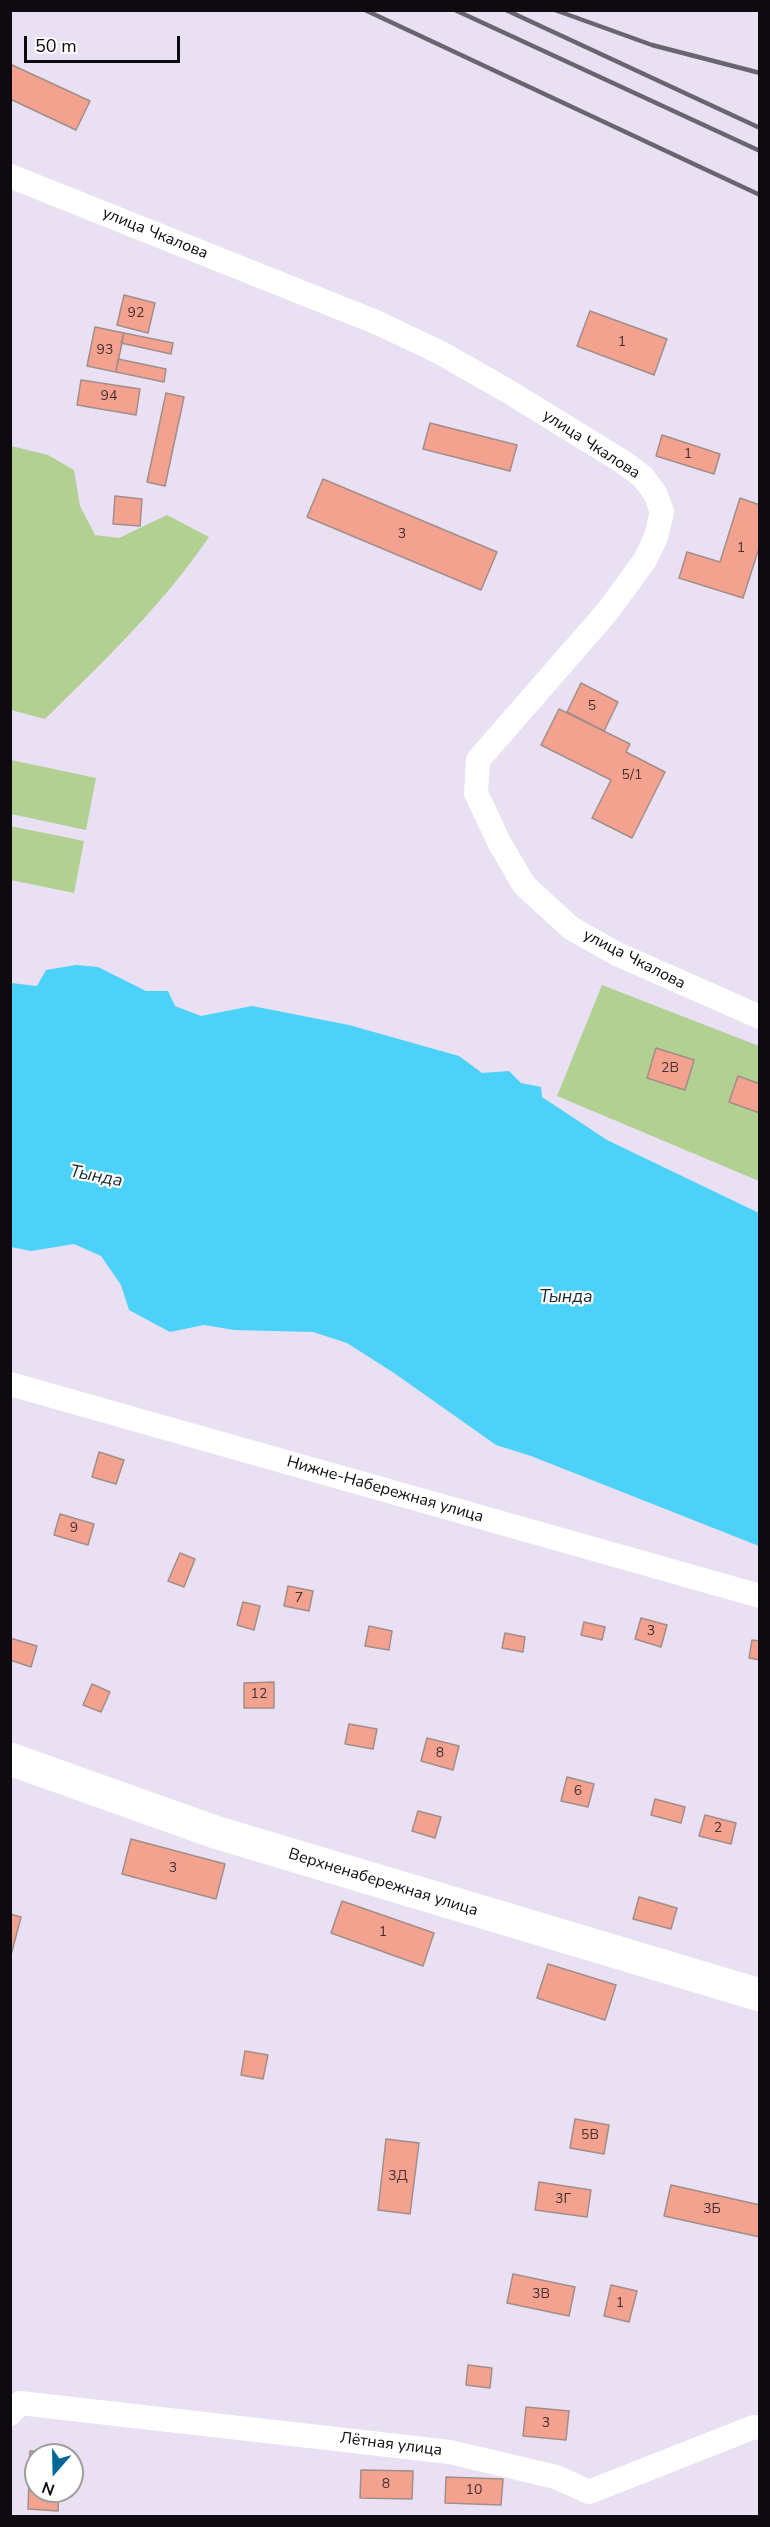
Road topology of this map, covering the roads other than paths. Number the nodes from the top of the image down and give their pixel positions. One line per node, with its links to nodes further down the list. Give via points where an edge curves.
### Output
1 (10, 176): 2 (street, улица Чкалова, via 378,323 511,393 642,476 655,493 662,512 645,560 607,612 478,760 476,793 524,885 571,928 637,964)
2 (759, 1017)
3 (10, 1384): 4 (street, Нижне-Набережная улица)
4 (759, 1596)
5 (10, 1759): 6 (street, Верхненабережная улица, via 226,1835)
6 (759, 1995)
7 (10, 2414): 8 (street, Лётная улица, via 20,2403 450,2452 556,2477 589,2492)
8 (759, 2428)

